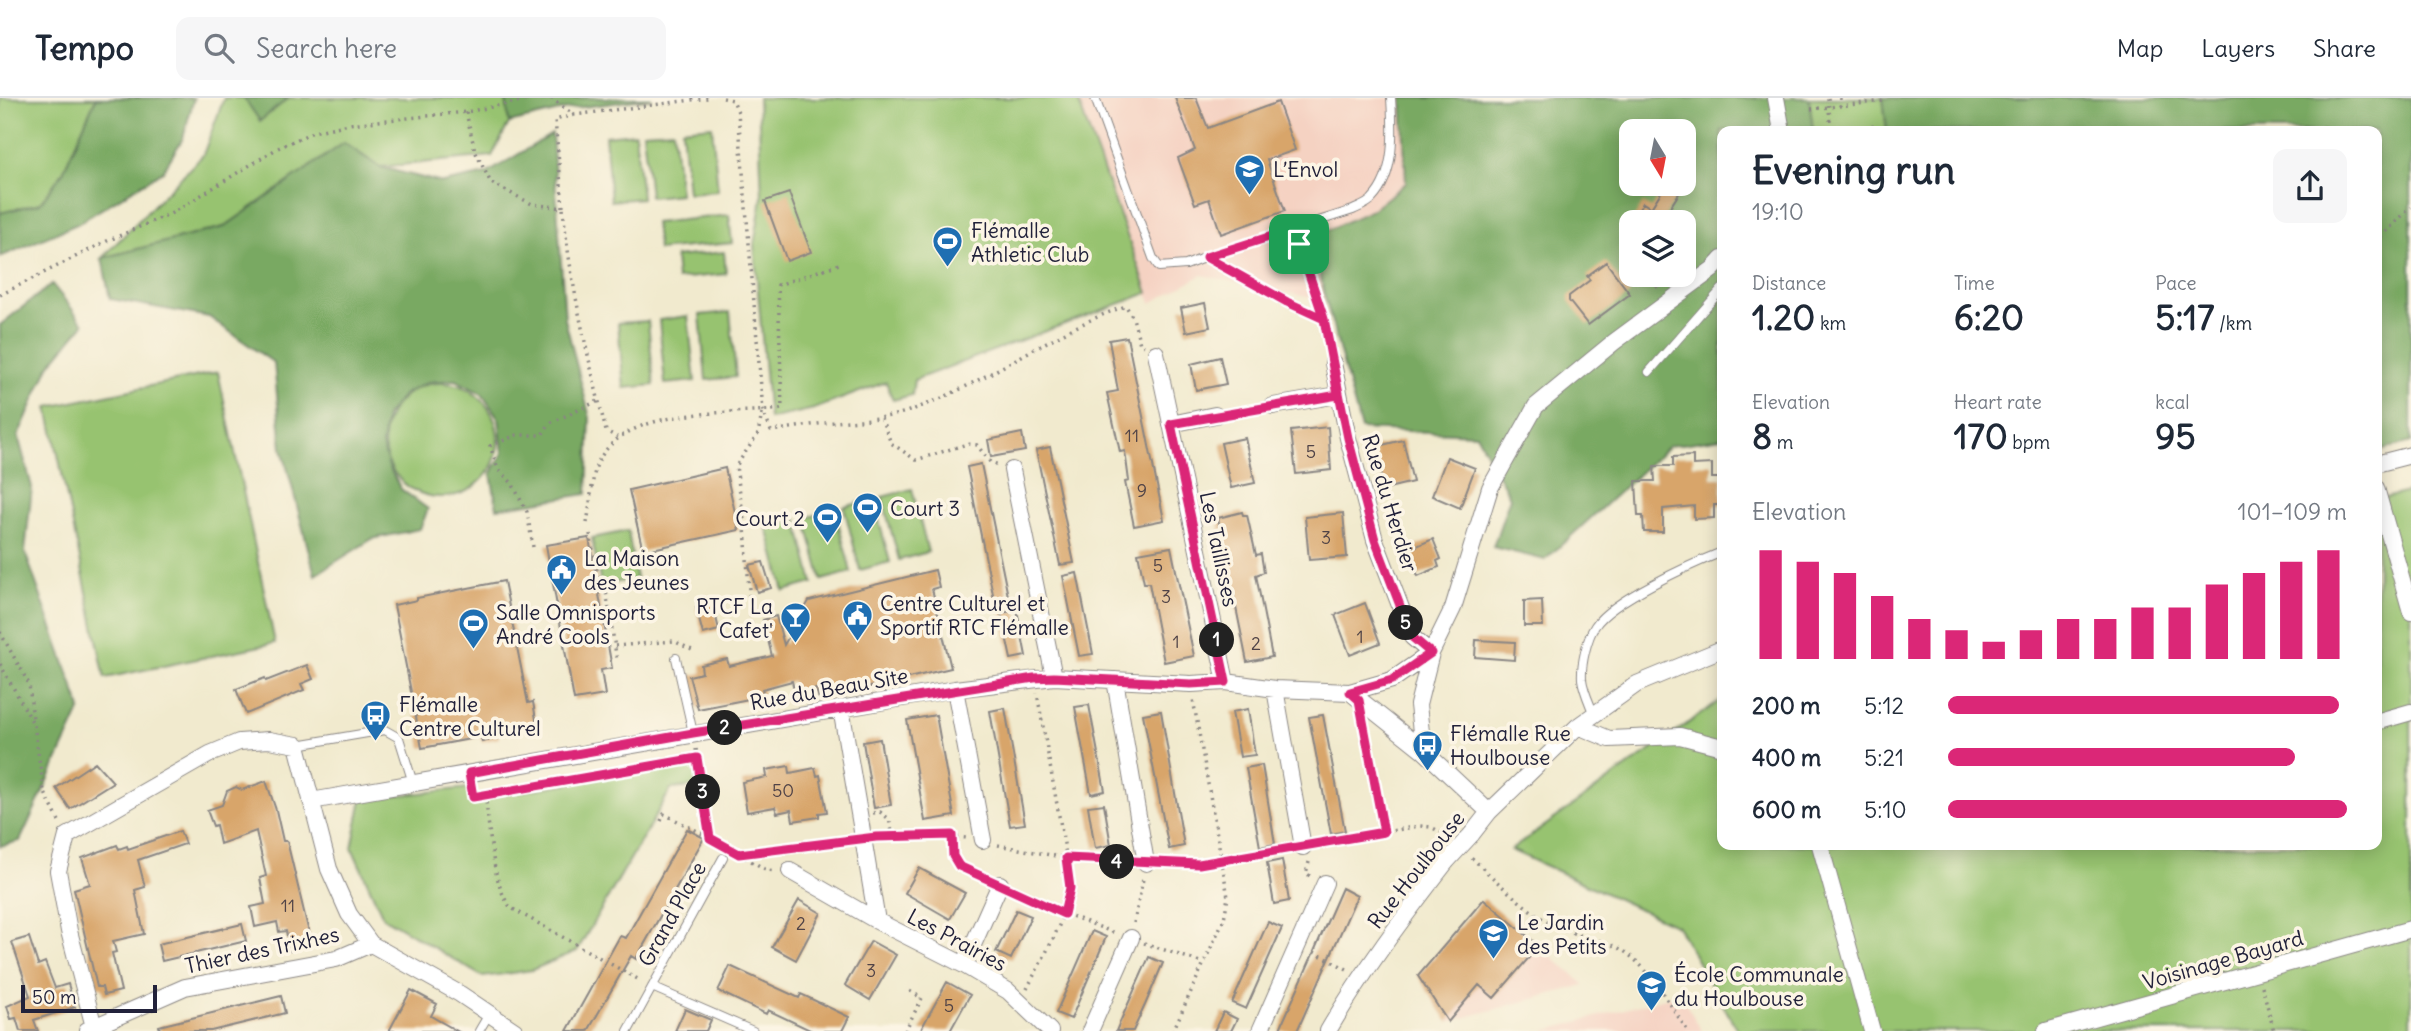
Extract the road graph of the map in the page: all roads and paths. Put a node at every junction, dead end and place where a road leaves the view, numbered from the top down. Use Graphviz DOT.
graph roads {
  1 [pos="537,98"];
  2 [pos="551,98"];
  3 [pos="708,98"];
  4 [pos="723,98"];
  5 [pos="1095,98"];
  6 [pos="1391,98"];
  7 [pos="1776,98"];
  8 [pos="1828,98"];
  9 [pos="1839,98"];
  10 [pos="1857,98"];
  11 [pos="1870,100"];
  12 [pos="1884,101"];
  13 [pos="1858,104"];
  14 [pos="1840,106"];
  15 [pos="1829,107"];
  16 [pos="1811,109"];
  17 [pos="466,112"];
  18 [pos="574,115"];
  19 [pos="1781,126"];
  20 [pos="1831,126"];
  21 [pos="2411,206"];
  22 [pos="563,208"];
  23 [pos="1297,228"];
  24 [pos="2382,237"];
  25 [pos="1206,257"];
  26 [pos="842,263"];
  27 [pos="1717,265"];
  28 [pos="0,295"];
  29 [pos="1717,295"];
  30 [pos="1324,319"];
  31 [pos="1140,344"];
  32 [pos="1156,353"];
  33 [pos="1333,363"];
  34 [pos="1649,372"];
  35 [pos="1338,395"];
  36 [pos="599,401"];
  37 [pos="1273,406"];
  38 [pos="763,411"];
  39 [pos="1215,415"];
  40 [pos="881,418"];
  41 [pos="1171,424"];
  42 [pos="617,437"];
  43 [pos="2411,455"];
  44 [pos="2382,462"];
  45 [pos="1012,470"];
  46 [pos="2382,509"];
  47 [pos="587,523"];
  48 [pos="590,534"];
  49 [pos="533,547"];
  50 [pos="1717,554"];
  51 [pos="2411,612"];
  52 [pos="0,632"];
  53 [pos="752,638"];
  54 [pos="615,646"];
  55 [pos="1717,651"];
  56 [pos="696,652"];
  57 [pos="1431,653"];
  58 [pos="676,658"];
  59 [pos="617,661"];
  60 [pos="0,664"];
  61 [pos="1054,677"];
  62 [pos="1034,678"];
  63 [pos="1115,680"];
  64 [pos="1226,682"];
  65 [pos="1191,684"];
  66 [pos="955,689"];
  67 [pos="1275,689"];
  68 [pos="1355,696"];
  69 [pos="841,708"];
  70 [pos="2411,712"];
  71 [pos="1594,715"];
  72 [pos="2382,720"];
  73 [pos="34,725"];
  74 [pos="1578,726"];
  75 [pos="693,733"];
  76 [pos="297,745"];
  77 [pos="1717,746"];
  78 [pos="1423,750"];
  79 [pos="697,758"];
  80 [pos="469,773"];
  81 [pos="413,783"];
  82 [pos="485,795"];
  83 [pos="311,801"];
  84 [pos="1489,812"];
  85 [pos="661,821"];
  86 [pos="1384,832"];
  87 [pos="860,833"];
  88 [pos="952,835"];
  89 [pos="67,836"];
  90 [pos="893,836"];
  91 [pos="876,837"];
  92 [pos="710,838"];
  93 [pos="982,840"];
  94 [pos="1455,842"];
  95 [pos="1310,845"];
  96 [pos="1821,850"];
  97 [pos="739,854"];
  98 [pos="1471,857"];
  99 [pos="723,858"];
  100 [pos="1066,858"];
  101 [pos="1223,861"];
  102 [pos="1146,863"];
  103 [pos="790,871"];
  104 [pos="1325,883"];
  105 [pos="1000,884"];
  106 [pos="1064,914"];
  107 [pos="877,921"];
  108 [pos="2411,929"];
  109 [pos="1130,939"];
  110 [pos="371,944"];
  111 [pos="1298,945"];
  112 [pos="1203,963"];
  113 [pos="964,965"];
  114 [pos="2259,971"];
  115 [pos="1362,977"];
  116 [pos="652,987"];
  117 [pos="906,989"];
  118 [pos="1020,1003"];
  119 [pos="489,1014"];
  120 [pos="91,1029"];
  121 [pos="479,1031"];
  122 [pos="515,1031"];
  123 [pos="628,1031"];
  124 [pos="753,1031"];
  125 [pos="905,1031"];
  126 [pos="1050,1031"];
  127 [pos="1090,1031"];
  128 [pos="1173,1031"];
  129 [pos="1260,1031"];
  130 [pos="1328,1031"];
  131 [pos="1688,1031"];
  132 [pos="1872,1031"];
  133 [pos="2046,1031"];
  134 [pos="2274,1031"];
  1 -- 17 [label="path"];
  2 -- 18 [label="path"];
  3 -- 18 [label="path"];
  4 -- 38 [label="path"];
  5 -- 25 [label="lane"];
  6 -- 23 [label="lane"];
  7 -- 19 [label="street"];
  8 -- 15 [label="path"];
  9 -- 14 [label="path"];
  10 -- 13 [label="path"];
  11 -- 12 [label="path"];
  11 -- 13 [label="path"];
  13 -- 14 [label="path"];
  14 -- 15 [label="path"];
  15 -- 16 [label="path"];
  15 -- 20 [label="path"];
  17 -- 22 [label="path"];
  17 -- 28 [label="path"];
  18 -- 22 [label="path"];
  21 -- 24 [label="path"];
  22 -- 36 [label="path"];
  23 -- 25 [label="lane"];
  23 -- 30 [label="lane"];
  25 -- 30 [label="lane"];
  26 -- 38 [label="path"];
  27 -- 57 [label="street"];
  29 -- 34 [label="lane"];
  30 -- 33 [label="lane"];
  31 -- 40 [label="path"];
  32 -- 41 [label="street, Les Taillisses"];
  33 -- 35 [label="street, Rue du Herdier"];
  35 -- 37 [label="street"];
  35 -- 57 [label="street, Rue du Herdier"];
  36 -- 42 [label="path"];
  36 -- 49 [label="path"];
  37 -- 39 [label="path"];
  38 -- 40 [label="path"];
  38 -- 42 [label="path"];
  38 -- 53 [label="path"];
  39 -- 41 [label="street"];
  40 -- 45 [label="path"];
  41 -- 64 [label="street, Les Taillisses"];
  42 -- 47 [label="path"];
  43 -- 44 [label="street"];
  45 -- 61 [label="street"];
  46 -- 51 [label="street"];
  48 -- 54 [label="path"];
  50 -- 71 [label="lane"];
  52 -- 73 [label="path"];
  54 -- 56 [label="path"];
  54 -- 59 [label="path"];
  55 -- 71 [label="street"];
  57 -- 68 [label="street"];
  57 -- 78 [label="street"];
  58 -- 75 [label="lane"];
  60 -- 73 [label="path"];
  61 -- 62 [label="street, Rue du Beau Site"];
  61 -- 63 [label="street, Rue du Beau Site"];
  62 -- 66 [label="street, Rue du Beau Site"];
  62 -- 100 [label="path"];
  63 -- 65 [label="street, Rue du Beau Site"];
  63 -- 102 [label="street"];
  64 -- 65 [label="street, Rue du Beau Site"];
  64 -- 67 [label="street, Rue du Beau Site"];
  65 -- 101 [label="path"];
  66 -- 69 [label="street, Rue du Beau Site"];
  66 -- 93 [label="street"];
  67 -- 68 [label="street"];
  67 -- 95 [label="street"];
  68 -- 78 [label="street, Rue Houlbouse"];
  68 -- 86 [label="path"];
  69 -- 75 [label="street, Rue du Beau Site"];
  69 -- 87 [label="street, Les Prairies"];
  70 -- 72 [label="street"];
  71 -- 74 [label="street"];
  73 -- 89 [label="path"];
  74 -- 77 [label="street"];
  74 -- 84 [label="street"];
  75 -- 79 [label="path"];
  75 -- 80 [label="street, Rue du Beau Site"];
  76 -- 81 [label="lane"];
  76 -- 83 [label="street"];
  76 -- 89 [label="street"];
  78 -- 84 [label="street, Rue Houlbouse"];
  79 -- 82 [label="path"];
  79 -- 92 [label="path"];
  80 -- 81 [label="street, Rue du Beau Site"];
  80 -- 82 [label="path"];
  81 -- 83 [label="street, Rue du Beau Site"];
  82 -- 116 [label="path"];
  83 -- 110 [label="street"];
  84 -- 115 [label="street, Rue Houlbouse, bridge"];
  85 -- 92 [label="path"];
  86 -- 94 [label="path"];
  86 -- 95 [label="path"];
  87 -- 90 [label="path"];
  87 -- 97 [label="path"];
  87 -- 107 [label="street, Les Prairies"];
  88 -- 90 [label="path"];
  88 -- 93 [label="path"];
  88 -- 105 [label="path"];
  89 -- 120 [label="street"];
  90 -- 91 [label="path"];
  92 -- 97 [label="path"];
  93 -- 100 [label="path"];
  95 -- 101 [label="path"];
  95 -- 104 [label="path"];
  96 -- 132 [label="street"];
  97 -- 103 [label="path"];
  98 -- 131 [label="path"];
  99 -- 116 [label="lane, Grand Place"];
  100 -- 102 [label="path"];
  100 -- 106 [label="path"];
  101 -- 102 [label="path"];
  101 -- 112 [label="path"];
  102 -- 109 [label="path"];
  103 -- 107 [label="street"];
  104 -- 111 [label="street"];
  105 -- 106 [label="path"];
  105 -- 113 [label="street"];
  106 -- 109 [label="path"];
  106 -- 118 [label="path"];
  107 -- 113 [label="street, Les Prairies"];
  108 -- 114 [label="street, Voisinage Bayard"];
  109 -- 112 [label="path"];
  109 -- 127 [label="street"];
  110 -- 119 [label="street"];
  110 -- 120 [label="street, Thier des Trixhes"];
  111 -- 115 [label="path"];
  111 -- 129 [label="street"];
  112 -- 128 [label="path"];
  113 -- 118 [label="street, Les Prairies"];
  114 -- 133 [label="street, Voisinage Bayard"];
  114 -- 134 [label="path"];
  115 -- 130 [label="street, Rue Houlbouse"];
  116 -- 123 [label="lane, Grand Place"];
  116 -- 124 [label="lane, Grand Place"];
  117 -- 125 [label="path"];
  118 -- 126 [label="street, Les Prairies"];
  119 -- 121 [label="lane"];
  119 -- 122 [label="street"];
}
